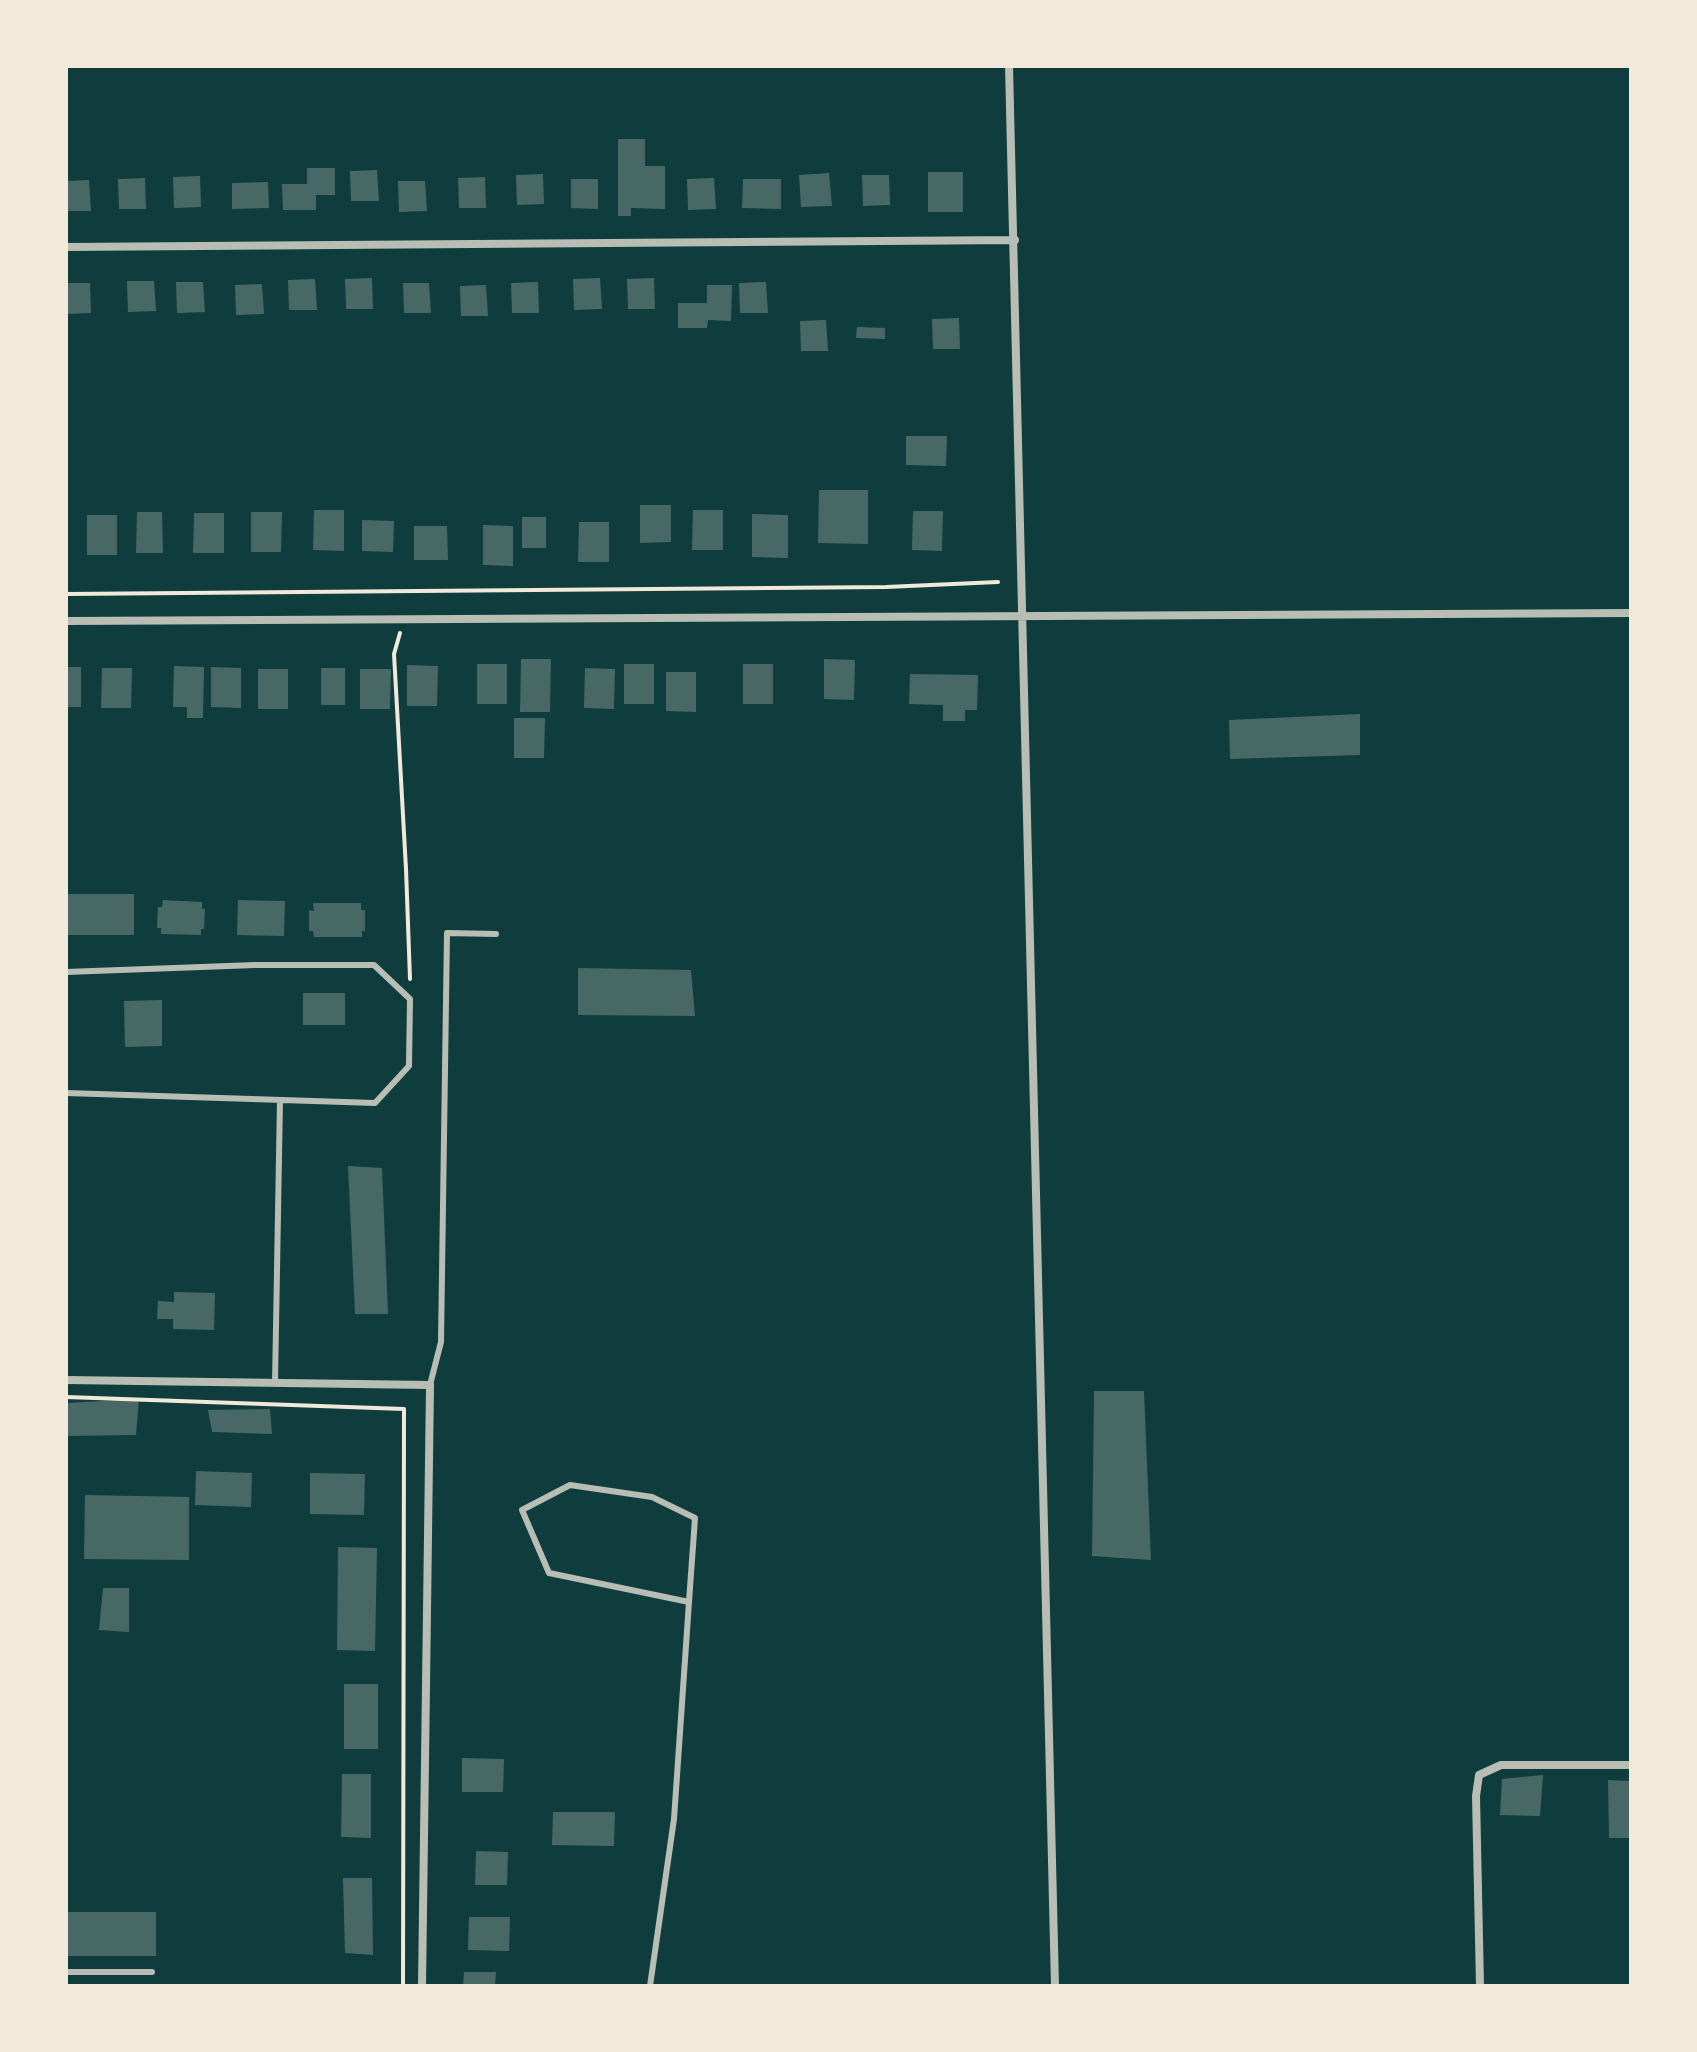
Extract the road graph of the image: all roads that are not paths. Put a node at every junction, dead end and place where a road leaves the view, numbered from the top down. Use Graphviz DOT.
graph roads {
  1 [pos="1009,66"];
  2 [pos="1015,240"];
  3 [pos="66,247"];
  4 [pos="1631,613"];
  5 [pos="1021,616"];
  6 [pos="66,621"];
  7 [pos="496,934"];
  8 [pos="66,972"];
  9 [pos="66,1093"];
  10 [pos="280,1100"];
  11 [pos="66,1380"];
  12 [pos="275,1383"];
  13 [pos="430,1385"];
  14 [pos="689,1602"];
  15 [pos="1631,1765"];
  16 [pos="66,1972"];
  17 [pos="152,1972"];
  18 [pos="422,1986"];
  19 [pos="650,1986"];
  20 [pos="1055,1986"];
  21 [pos="1480,1986"];
  1 -- 2 [label="street"];
  2 -- 3 [label="street"];
  2 -- 5 [label="street"];
  4 -- 5 [label="street"];
  5 -- 6 [label="street"];
  5 -- 20 [label="street"];
  7 -- 13 [label="lane"];
  8 -- 10 [label="lane"];
  9 -- 10 [label="lane"];
  10 -- 12 [label="lane"];
  11 -- 12 [label="street"];
  12 -- 13 [label="street"];
  13 -- 18 [label="street"];
  14 -- 14 [label="lane"];
  14 -- 19 [label="lane"];
  15 -- 21 [label="street"];
  16 -- 17 [label="lane"];
}
